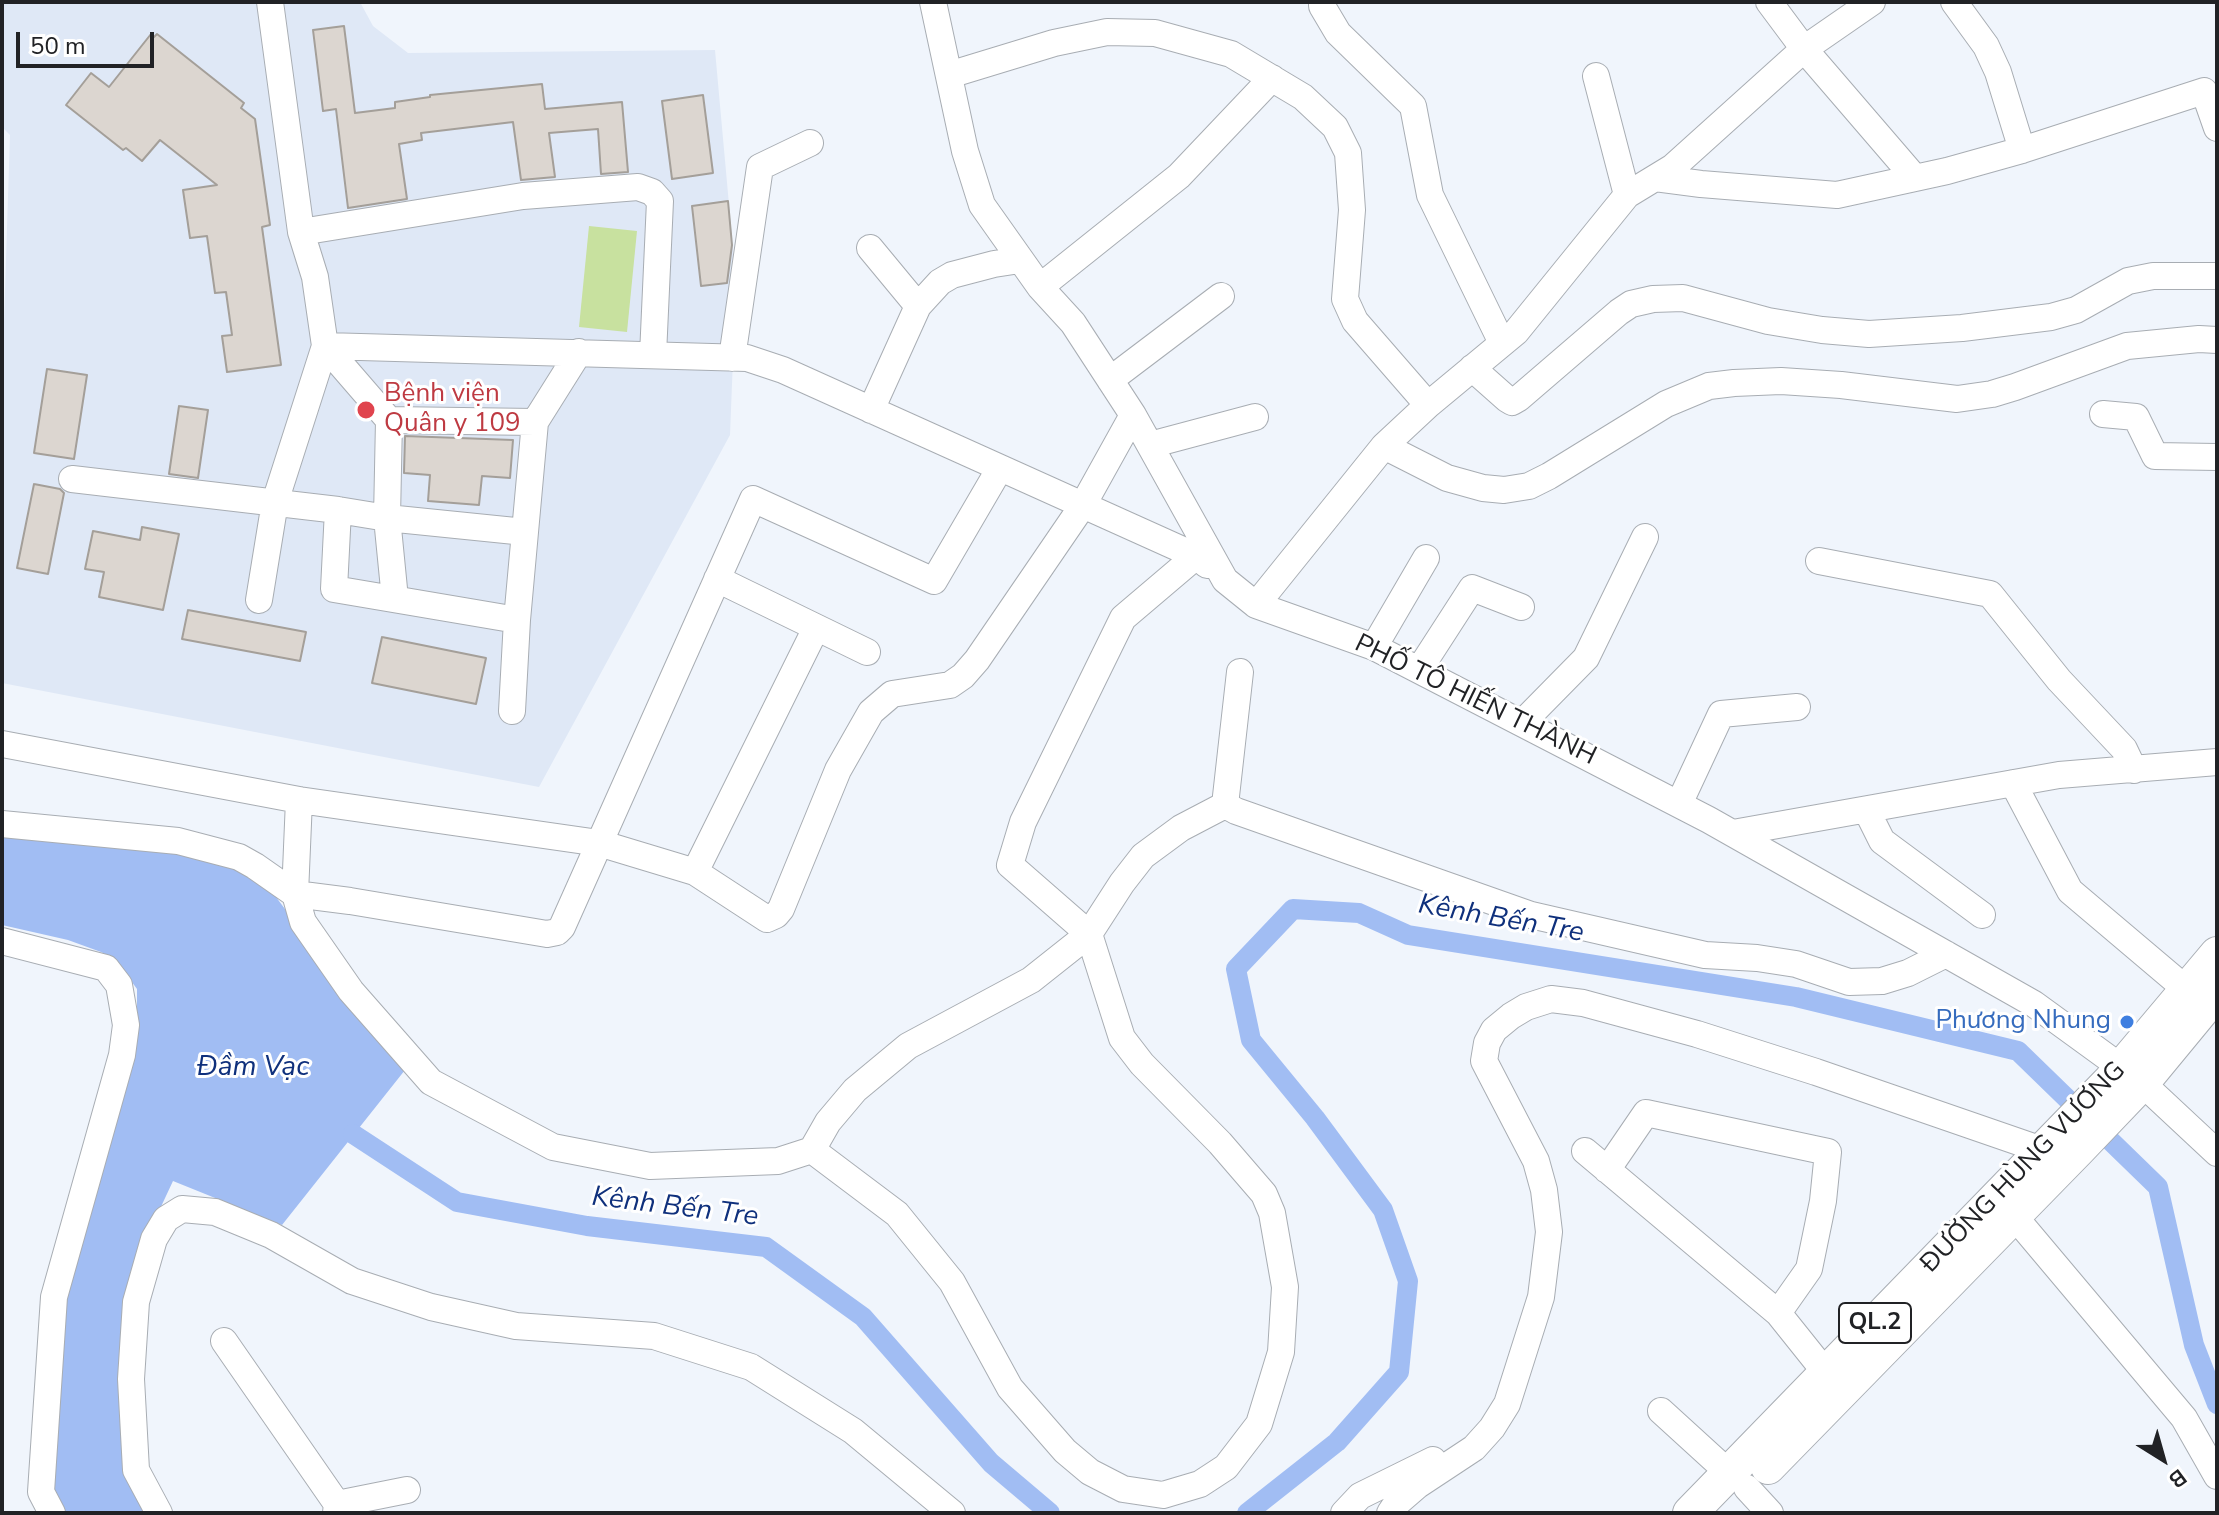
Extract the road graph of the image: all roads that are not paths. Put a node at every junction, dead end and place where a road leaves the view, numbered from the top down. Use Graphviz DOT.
graph roads {
  1 [pos="270,2"];
  2 [pos="933,2"];
  3 [pos="1322,2"];
  4 [pos="1769,2"];
  5 [pos="1872,2"];
  6 [pos="1954,2"];
  7 [pos="1804,49"];
  8 [pos="949,75"];
  9 [pos="1596,76"];
  10 [pos="1272,78"];
  11 [pos="2217,128"];
  12 [pos="810,143"];
  13 [pos="2022,150"];
  14 [pos="1655,178"];
  15 [pos="1915,178"];
  16 [pos="1627,195"];
  17 [pos="301,232"];
  18 [pos="870,248"];
  19 [pos="1020,260"];
  20 [pos="2217,276"];
  21 [pos="1040,287"];
  22 [pos="1221,296"];
  23 [pos="918,306"];
  24 [pos="2217,340"];
  25 [pos="1502,343"];
  26 [pos="325,346"];
  27 [pos="579,352"];
  28 [pos="653,355"];
  29 [pos="732,358"];
  30 [pos="1472,368"];
  31 [pos="1110,380"];
  32 [pos="1428,405"];
  33 [pos="871,410"];
  34 [pos="2103,414"];
  35 [pos="1133,415"];
  36 [pos="1255,417"];
  37 [pos="389,420"];
  38 [pos="535,422"];
  39 [pos="1150,445"];
  40 [pos="1384,446"];
  41 [pos="2217,457"];
  42 [pos="1000,468"];
  43 [pos="72,479"];
  44 [pos="275,502"];
  45 [pos="1083,505"];
  46 [pos="338,510"];
  47 [pos="387,518"];
  48 [pos="525,532"];
  49 [pos="1645,537"];
  50 [pos="1196,556"];
  51 [pos="1426,558"];
  52 [pos="1819,561"];
  53 [pos="717,579"];
  54 [pos="1225,580"];
  55 [pos="395,599"];
  56 [pos="259,600"];
  57 [pos="1256,605"];
  58 [pos="1521,607"];
  59 [pos="517,620"];
  60 [pos="816,628"];
  61 [pos="1374,647"];
  62 [pos="867,652"];
  63 [pos="1419,670"];
  64 [pos="1240,672"];
  65 [pos="1797,707"];
  66 [pos="512,711"];
  67 [pos="1522,723"];
  68 [pos="2,744"];
  69 [pos="2217,762"];
  70 [pos="2134,770"];
  71 [pos="2013,783"];
  72 [pos="299,800"];
  73 [pos="1679,804"];
  74 [pos="1225,805"];
  75 [pos="1867,811"];
  76 [pos="2,824"];
  77 [pos="1733,833"];
  78 [pos="599,843"];
  79 [pos="695,872"];
  80 [pos="295,894"];
  81 [pos="1982,915"];
  82 [pos="1089,934"];
  83 [pos="2,941"];
  84 [pos="1946,954"];
  85 [pos="2217,954"];
  86 [pos="2202,991"];
  87 [pos="2127,1081"];
  88 [pos="2060,1144"];
  89 [pos="812,1150"];
  90 [pos="1585,1151"];
  91 [pos="2217,1153"];
  92 [pos="1607,1170"];
  93 [pos="2014,1216"];
  94 [pos="1778,1313"];
  95 [pos="224,1341"];
  96 [pos="1826,1373"];
  97 [pos="1661,1411"];
  98 [pos="1474,1448"];
  99 [pos="2217,1476"];
  100 [pos="1738,1481"];
  101 [pos="407,1490"];
  102 [pos="336,1508"];
  103 [pos="52,1513"];
  104 [pos="159,1513"];
  105 [pos="952,1513"];
  106 [pos="1344,1513"];
  107 [pos="1390,1513"];
  108 [pos="1690,1513"];
  109 [pos="1723,1513"];
  110 [pos="1770,1513"];
  1 -- 17 [label="street"];
  2 -- 8 [label="street, PHỐ TÔ HIẾN THÀNH"];
  3 -- 25 [label="street"];
  4 -- 7 [label="street"];
  5 -- 7 [label="street"];
  6 -- 13 [label="street"];
  7 -- 14 [label="street"];
  7 -- 15 [label="street"];
  8 -- 10 [label="street"];
  8 -- 19 [label="street, PHỐ TÔ HIẾN THÀNH"];
  9 -- 16 [label="street"];
  10 -- 21 [label="street"];
  10 -- 32 [label="street"];
  11 -- 13 [label="street"];
  12 -- 29 [label="street"];
  13 -- 15 [label="street"];
  14 -- 15 [label="street"];
  14 -- 16 [label="street"];
  16 -- 25 [label="street"];
  17 -- 26 [label="street"];
  17 -- 28 [label="street"];
  18 -- 23 [label="street"];
  19 -- 21 [label="street, PHỐ TÔ HIẾN THÀNH"];
  19 -- 23 [label="street"];
  20 -- 30 [label="street"];
  21 -- 31 [label="street, PHỐ TÔ HIẾN THÀNH"];
  22 -- 31 [label="street"];
  23 -- 33 [label="street"];
  24 -- 40 [label="street"];
  25 -- 30 [label="street"];
  26 -- 27 [label="street"];
  26 -- 37 [label="street"];
  26 -- 44 [label="street"];
  27 -- 28 [label="street"];
  27 -- 38 [label="street"];
  28 -- 29 [label="street"];
  29 -- 33 [label="street"];
  30 -- 32 [label="street"];
  31 -- 35 [label="street, PHỐ TÔ HIẾN THÀNH"];
  32 -- 40 [label="street"];
  33 -- 42 [label="street"];
  34 -- 41 [label="street"];
  35 -- 39 [label="street, PHỐ TÔ HIẾN THÀNH"];
  35 -- 45 [label="street"];
  36 -- 39 [label="street"];
  37 -- 38 [label="street"];
  37 -- 47 [label="street"];
  38 -- 48 [label="street"];
  39 -- 54 [label="street, PHỐ TÔ HIẾN THÀNH"];
  40 -- 57 [label="street"];
  42 -- 45 [label="street"];
  42 -- 53 [label="street"];
  43 -- 44 [label="street"];
  44 -- 46 [label="street"];
  44 -- 56 [label="street"];
  45 -- 50 [label="street"];
  45 -- 79 [label="street"];
  46 -- 47 [label="street"];
  46 -- 55 [label="street"];
  47 -- 48 [label="street"];
  47 -- 55 [label="street"];
  48 -- 59 [label="street"];
  49 -- 67 [label="street"];
  50 -- 54 [label="street"];
  50 -- 82 [label="street"];
  51 -- 61 [label="street"];
  52 -- 70 [label="street"];
  53 -- 60 [label="street"];
  53 -- 78 [label="street"];
  54 -- 57 [label="street, PHỐ TÔ HIẾN THÀNH"];
  55 -- 59 [label="street"];
  57 -- 61 [label="street, PHỐ TÔ HIẾN THÀNH"];
  58 -- 63 [label="street"];
  59 -- 66 [label="street"];
  60 -- 62 [label="street"];
  60 -- 79 [label="street"];
  61 -- 63 [label="street, PHỐ TÔ HIẾN THÀNH"];
  63 -- 67 [label="street, PHỐ TÔ HIẾN THÀNH"];
  64 -- 74 [label="street"];
  65 -- 73 [label="street"];
  67 -- 73 [label="street, PHỐ TÔ HIẾN THÀNH"];
  68 -- 72 [label="street"];
  69 -- 70 [label="street"];
  70 -- 71 [label="street"];
  71 -- 75 [label="street"];
  71 -- 86 [label="street"];
  72 -- 78 [label="street"];
  72 -- 80 [label="street"];
  73 -- 77 [label="street, PHỐ TÔ HIẾN THÀNH"];
  74 -- 82 [label="street"];
  74 -- 84 [label="street"];
  75 -- 77 [label="street"];
  75 -- 81 [label="street"];
  76 -- 80 [label="street"];
  77 -- 84 [label="street, PHỐ TÔ HIẾN THÀNH"];
  78 -- 79 [label="street"];
  78 -- 80 [label="street"];
  80 -- 89 [label="street"];
  82 -- 89 [label="street"];
  82 -- 89 [label="street"];
  83 -- 103 [label="street"];
  84 -- 87 [label="street, PHỐ TÔ HIẾN THÀNH"];
  85 -- 86 [label="main road, ĐƯỜNG HÙNG VƯƠNG / QL.2"];
  86 -- 87 [label="main road, ĐƯỜNG HÙNG VƯƠNG / QL.2"];
  87 -- 88 [label="main road, ĐƯỜNG HÙNG VƯƠNG / QL.2"];
  87 -- 91 [label="street, PHỐ TÔ HIẾN THÀNH"];
  88 -- 93 [label="main road, ĐƯỜNG HÙNG VƯƠNG / QL.2"];
  88 -- 96 [label="main road, ĐƯỜNG HÙNG VƯƠNG / QL.2"];
  88 -- 98 [label="street"];
  90 -- 92 [label="street"];
  92 -- 94 [label="street"];
  92 -- 94 [label="street"];
  93 -- 99 [label="street"];
  93 -- 100 [label="main road, ĐƯỜNG HÙNG VƯƠNG / QL.2"];
  94 -- 96 [label="street"];
  95 -- 102 [label="street"];
  96 -- 100 [label="main road, ĐƯỜNG HÙNG VƯƠNG / QL.2"];
  97 -- 100 [label="street"];
  98 -- 106 [label="street"];
  98 -- 107 [label="street"];
  100 -- 108 [label="main road, ĐƯỜNG HÙNG VƯƠNG / QL.2"];
  100 -- 109 [label="main road, ĐƯỜNG HÙNG VƯƠNG / QL.2"];
  100 -- 110 [label="street"];
  101 -- 102 [label="street"];
  104 -- 105 [label="street"];
}
